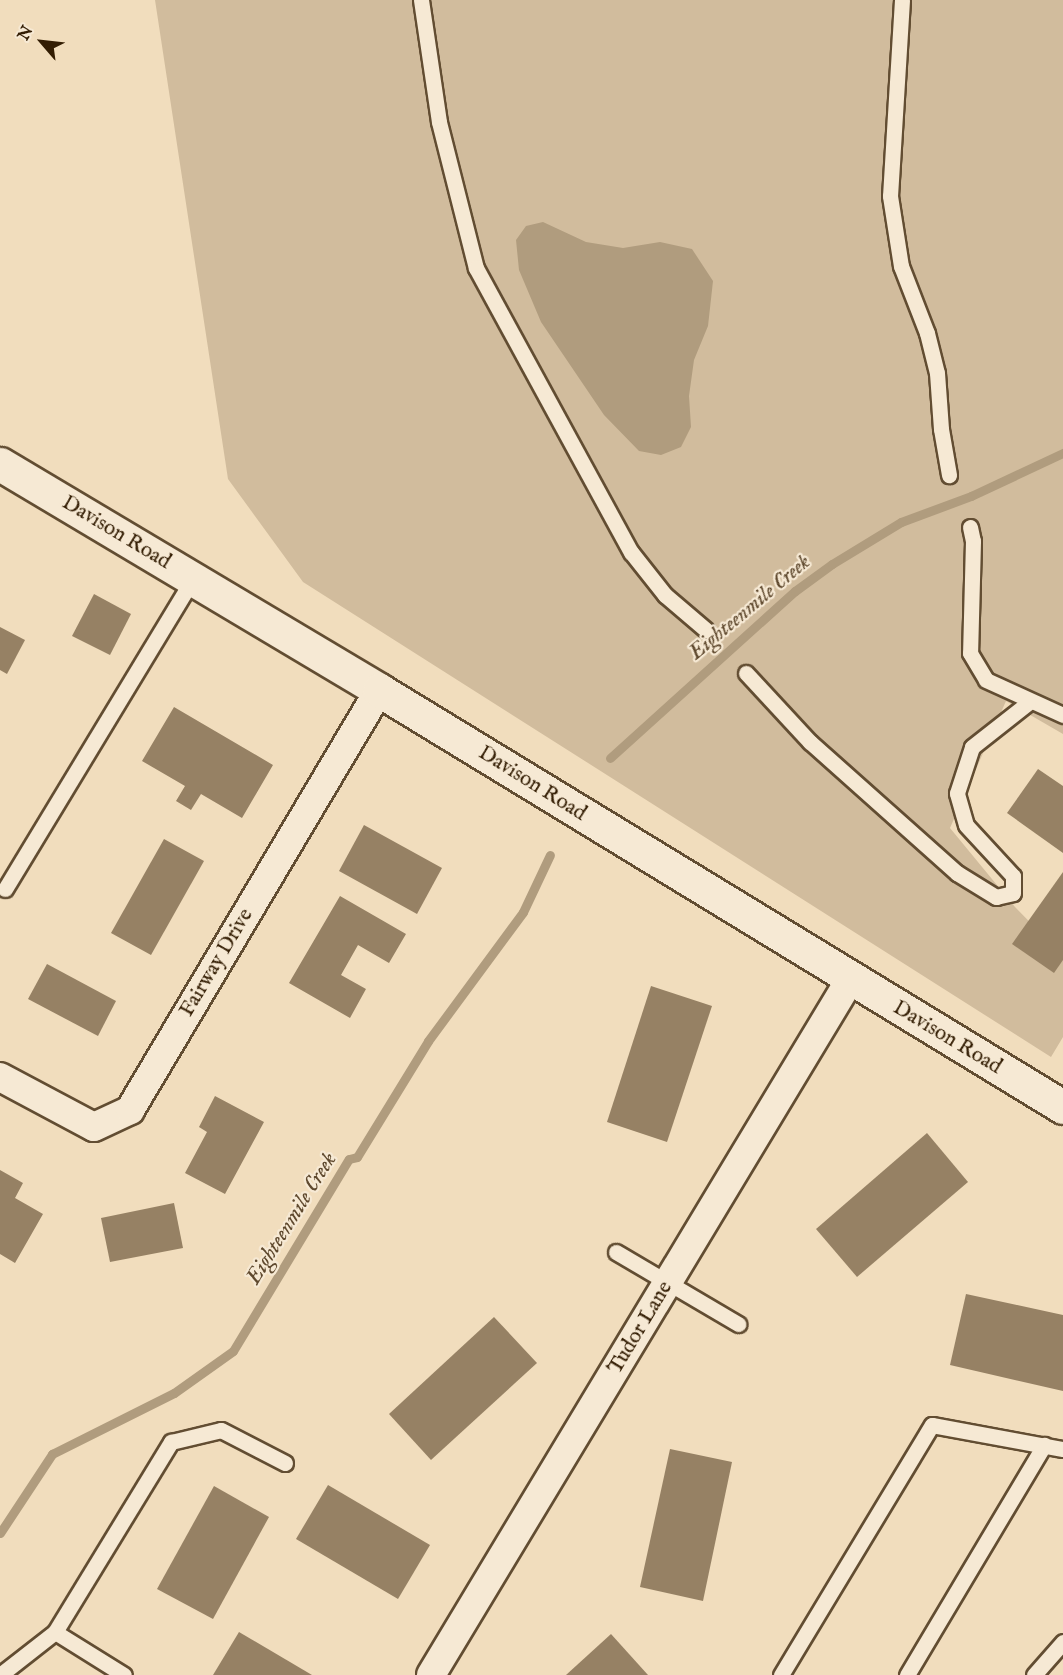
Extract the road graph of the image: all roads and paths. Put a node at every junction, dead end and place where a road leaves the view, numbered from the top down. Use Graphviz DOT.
graph roads {
  1 [pos="421,0"];
  2 [pos="902,0"];
  3 [pos="0,464"];
  4 [pos="949,475"];
  5 [pos="970,527"];
  6 [pos="193,579"];
  7 [pos="706,630"];
  8 [pos="746,673"];
  9 [pos="379,690"];
  10 [pos="1028,703"];
  11 [pos="1063,716"];
  12 [pos="5,889"];
  13 [pos="850,980"];
  14 [pos="0,1077"];
  15 [pos="1063,1107"];
  16 [pos="616,1252"];
  17 [pos="668,1282"];
  18 [pos="738,1324"];
  19 [pos="1044,1445"];
  20 [pos="1063,1449"];
  21 [pos="285,1463"];
  22 [pos="55,1632"];
  23 [pos="1063,1642"];
  24 [pos="0,1675"];
  25 [pos="124,1675"];
  26 [pos="431,1675"];
  27 [pos="781,1675"];
  28 [pos="907,1675"];
  29 [pos="1034,1675"];
  1 -- 7 [label="lane"];
  2 -- 4 [label="lane"];
  3 -- 6 [label="street, Davison Road"];
  5 -- 10 [label="lane"];
  6 -- 9 [label="street, Davison Road"];
  6 -- 12 [label="lane"];
  8 -- 10 [label="lane"];
  9 -- 13 [label="street, Davison Road"];
  9 -- 14 [label="street, Fairway Drive"];
  10 -- 11 [label="lane"];
  13 -- 15 [label="street, Davison Road"];
  13 -- 17 [label="street, Tudor Lane"];
  16 -- 17 [label="lane"];
  17 -- 18 [label="lane"];
  17 -- 26 [label="street, Tudor Lane"];
  19 -- 20 [label="lane"];
  19 -- 27 [label="lane"];
  19 -- 28 [label="lane"];
  21 -- 22 [label="lane"];
  22 -- 24 [label="lane"];
  22 -- 25 [label="lane"];
  23 -- 29 [label="lane"];
}
